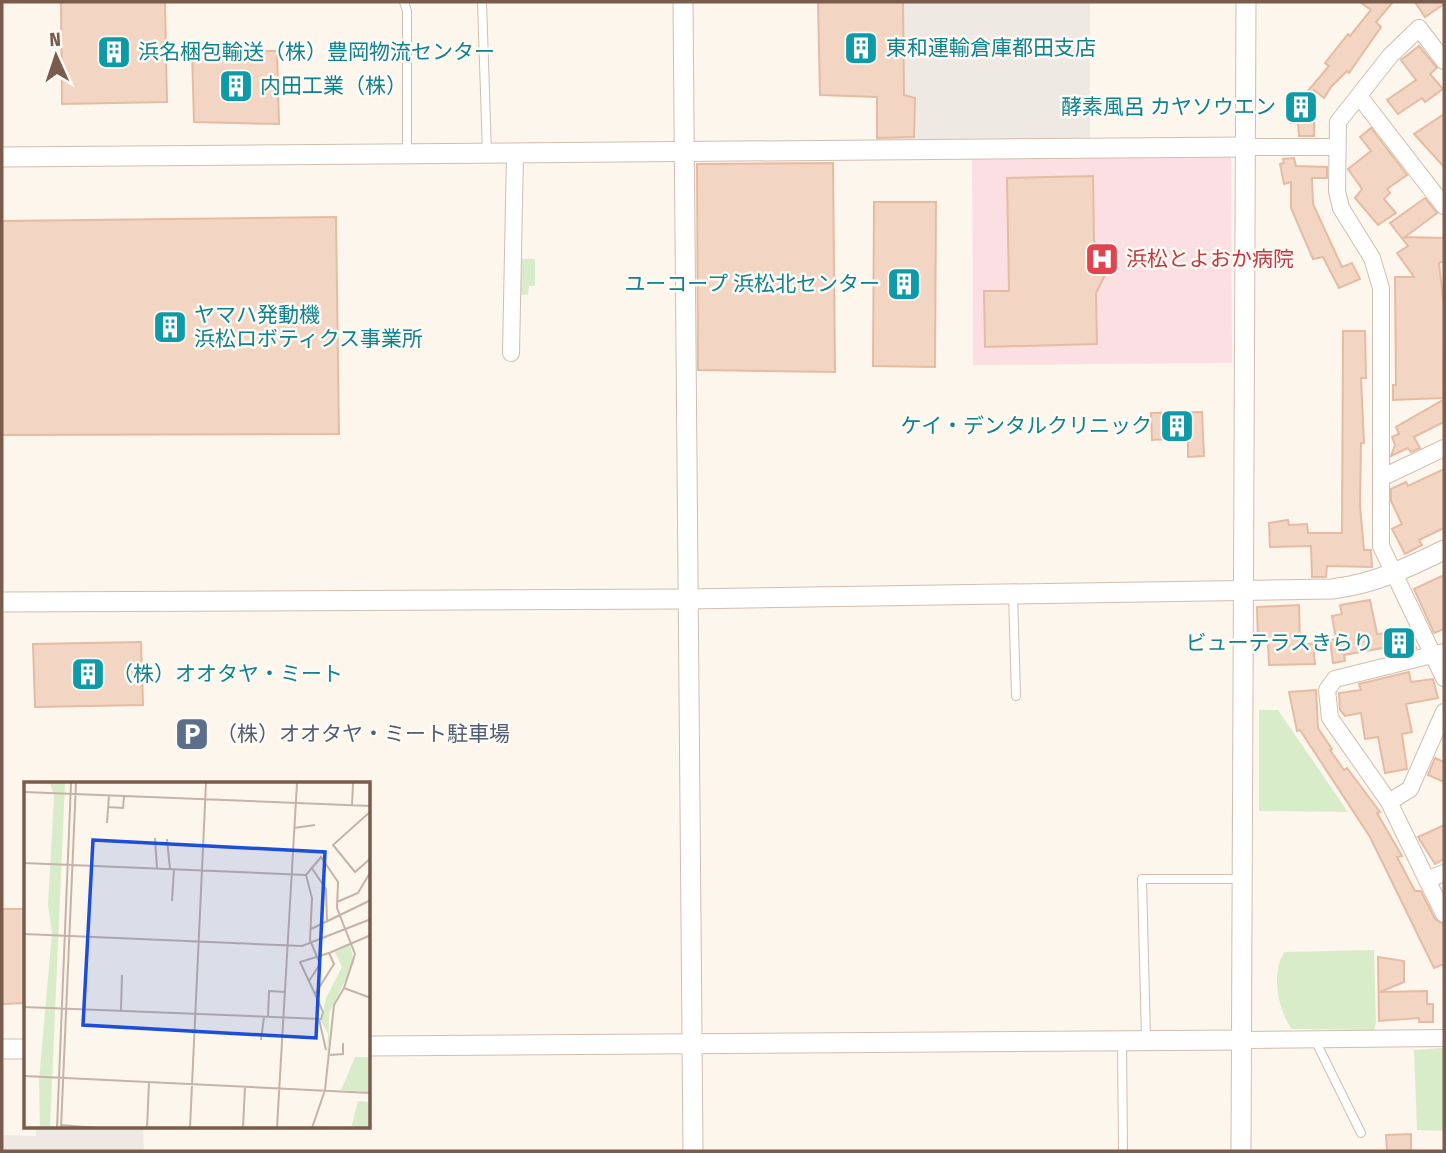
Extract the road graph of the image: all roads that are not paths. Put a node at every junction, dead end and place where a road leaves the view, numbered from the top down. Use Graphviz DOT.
graph roads {
  1 [pos="404,2"];
  2 [pos="482,2"];
  3 [pos="683,2"];
  4 [pos="1246,2"];
  5 [pos="1444,61"];
  6 [pos="1359,96"];
  7 [pos="1246,147"];
  8 [pos="1335,147"];
  9 [pos="682,152"];
  10 [pos="487,153"];
  11 [pos="515,153"];
  12 [pos="407,154"];
  13 [pos="2,157"];
  14 [pos="1444,206"];
  15 [pos="511,353"];
  16 [pos="1444,448"];
  17 [pos="1381,478"];
  18 [pos="1444,550"];
  19 [pos="1394,574"];
  20 [pos="1243,590"];
  21 [pos="1013,594"];
  22 [pos="687,599"];
  23 [pos="2,602"];
  24 [pos="1439,655"];
  25 [pos="1444,678"];
  26 [pos="1016,696"];
  27 [pos="1444,712"];
  28 [pos="1388,802"];
  29 [pos="1444,873"];
  30 [pos="1242,879"];
  31 [pos="1427,880"];
  32 [pos="1444,915"];
  33 [pos="1444,1038"];
  34 [pos="1242,1040"];
  35 [pos="1315,1040"];
  36 [pos="1122,1041"];
  37 [pos="1146,1041"];
  38 [pos="692,1043"];
  39 [pos="371,1046"];
  40 [pos="2,1049"];
  41 [pos="24,1049"];
  42 [pos="1362,1133"];
  43 [pos="693,1151"];
  44 [pos="1123,1151"];
  45 [pos="1241,1151"];
  1 -- 12 [label="lane"];
  2 -- 10 [label="lane"];
  3 -- 9 [label="street"];
  4 -- 7 [label="street"];
  5 -- 6 [label="street"];
  6 -- 8 [label="street"];
  6 -- 14 [label="street"];
  7 -- 8 [label="street"];
  7 -- 9 [label="street"];
  7 -- 20 [label="street"];
  8 -- 17 [label="street"];
  9 -- 11 [label="street"];
  9 -- 22 [label="street"];
  10 -- 11 [label="street"];
  10 -- 12 [label="street"];
  11 -- 15 [label="street"];
  12 -- 13 [label="street"];
  16 -- 17 [label="street"];
  17 -- 19 [label="street"];
  18 -- 19 [label="street"];
  19 -- 20 [label="street"];
  19 -- 24 [label="street"];
  20 -- 21 [label="street"];
  20 -- 30 [label="street"];
  21 -- 22 [label="street"];
  21 -- 26 [label="lane"];
  22 -- 23 [label="street"];
  22 -- 38 [label="street"];
  24 -- 25 [label="street"];
  24 -- 28 [label="street"];
  27 -- 28 [label="street"];
  28 -- 31 [label="street"];
  29 -- 31 [label="street"];
  30 -- 34 [label="street"];
  30 -- 37 [label="lane"];
  31 -- 32 [label="street"];
  33 -- 35 [label="street"];
  34 -- 35 [label="street"];
  34 -- 37 [label="street"];
  34 -- 45 [label="street"];
  35 -- 42 [label="lane"];
  36 -- 37 [label="street"];
  36 -- 38 [label="street"];
  36 -- 44 [label="lane"];
  38 -- 39 [label="street"];
  38 -- 43 [label="street"];
  40 -- 41 [label="street"];
}
